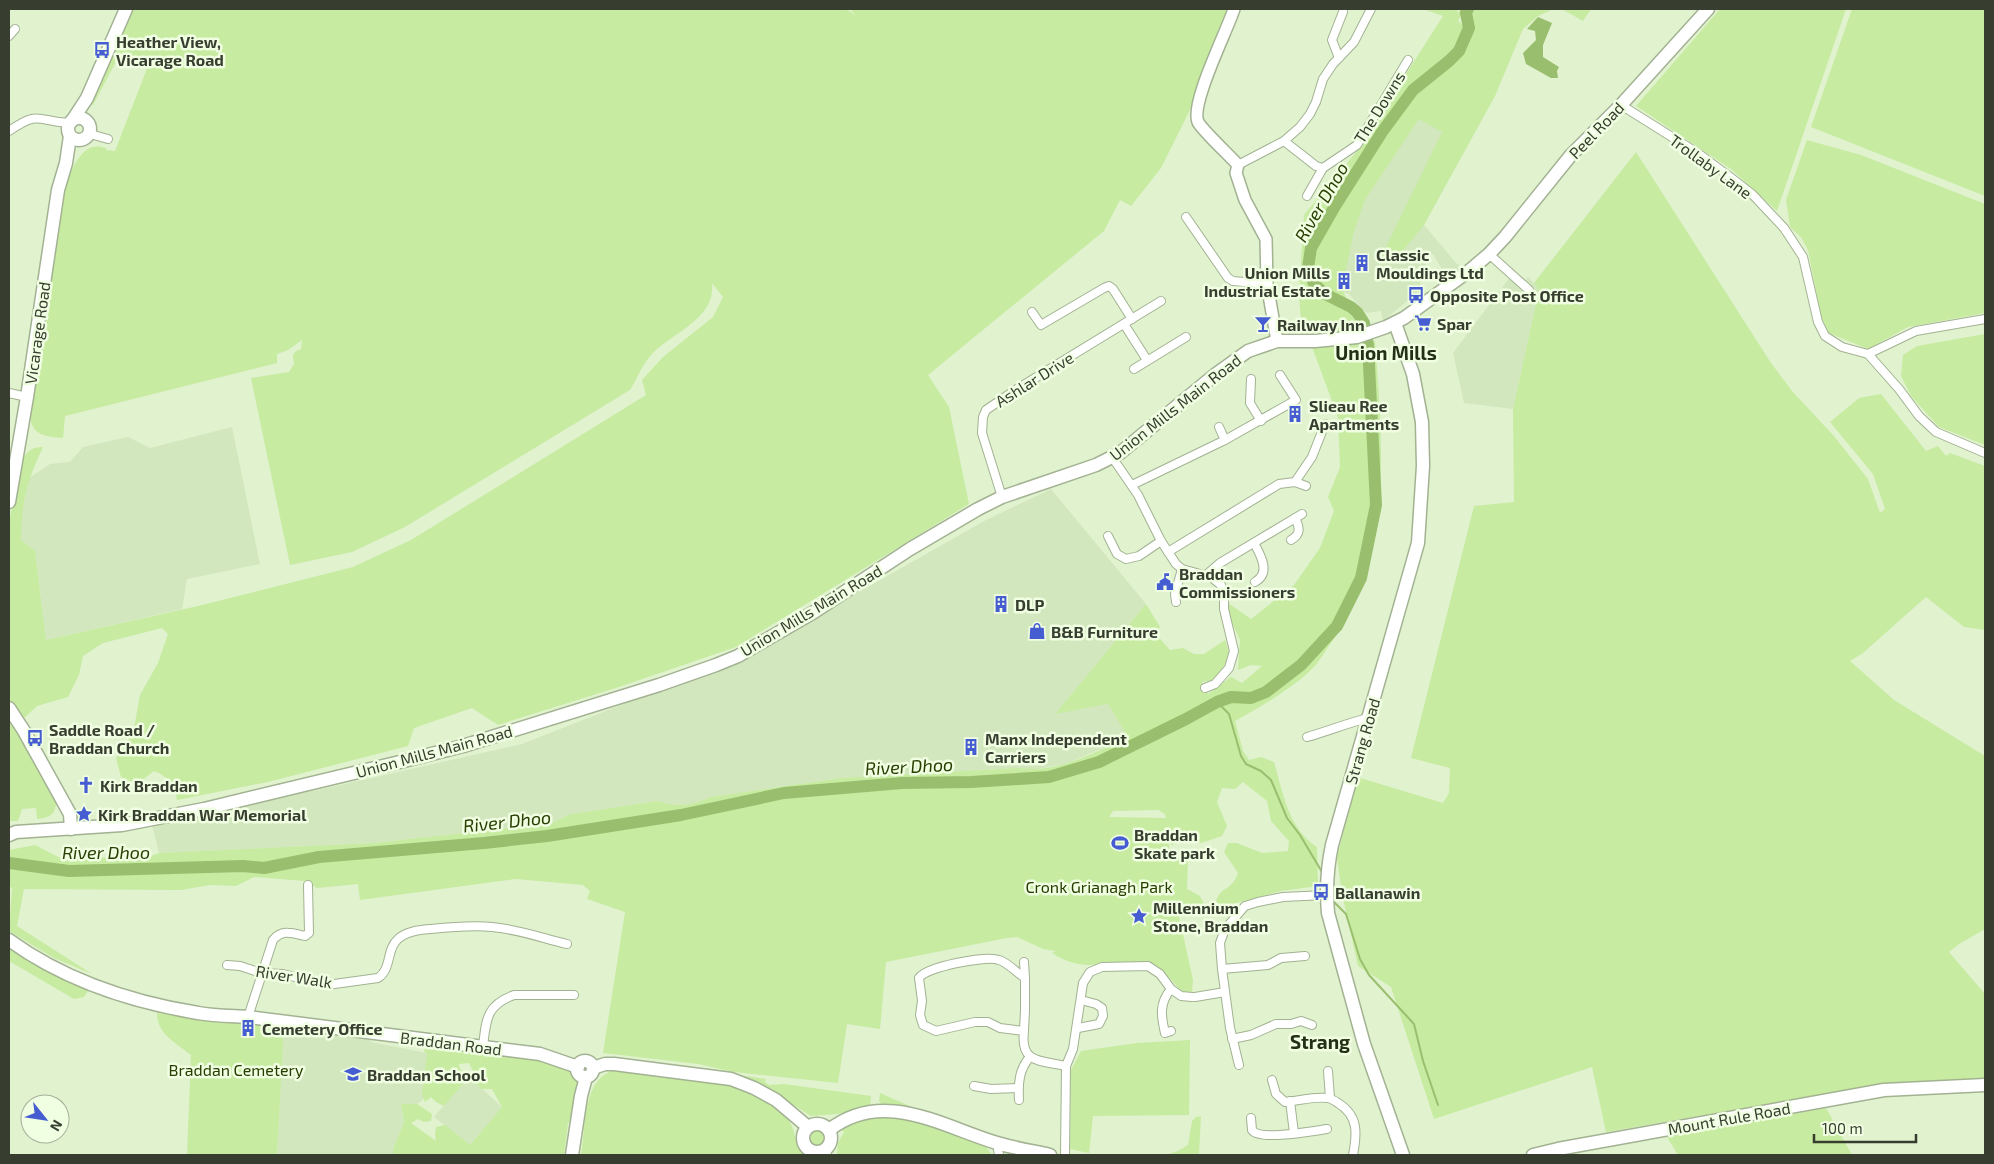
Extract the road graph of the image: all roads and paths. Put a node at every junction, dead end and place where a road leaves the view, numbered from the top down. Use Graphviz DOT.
graph roads {
  1 [pos="126,9"];
  2 [pos="1234,9"];
  3 [pos="1371,9"];
  4 [pos="1708,9"];
  5 [pos="1343,12"];
  6 [pos="16,29"];
  7 [pos="9,36"];
  8 [pos="1339,58"];
  9 [pos="1408,60"];
  10 [pos="87,98"];
  11 [pos="1621,105"];
  12 [pos="68,127"];
  13 [pos="9,131"];
  14 [pos="88,132"];
  15 [pos="108,139"];
  16 [pos="1284,141"];
  17 [pos="66,163"];
  18 [pos="1238,164"];
  19 [pos="1323,168"];
  20 [pos="1307,196"];
  21 [pos="1186,217"];
  22 [pos="1489,254"];
  23 [pos="1266,284"];
  24 [pos="1529,290"];
  25 [pos="1161,301"];
  26 [pos="1032,312"];
  27 [pos="1132,318"];
  28 [pos="1985,319"];
  29 [pos="1124,324"];
  30 [pos="1391,325"];
  31 [pos="1186,337"];
  32 [pos="1277,341"];
  33 [pos="1868,354"];
  34 [pos="1147,360"];
  35 [pos="1134,369"];
  36 [pos="1280,375"];
  37 [pos="1251,379"];
  38 [pos="9,393"];
  39 [pos="27,397"];
  40 [pos="1261,421"];
  41 [pos="1326,424"];
  42 [pos="1219,427"];
  43 [pos="1225,440"];
  44 [pos="1985,453"];
  45 [pos="1112,458"];
  46 [pos="1295,482"];
  47 [pos="1132,485"];
  48 [pos="1306,486"];
  49 [pos="1002,497"];
  50 [pos="9,502"];
  51 [pos="1108,536"];
  52 [pos="1162,540"];
  53 [pos="1290,540"];
  54 [pos="1254,543"];
  55 [pos="1168,552"];
  56 [pos="1179,566"];
  57 [pos="1206,575"];
  58 [pos="1255,582"];
  59 [pos="1176,602"];
  60 [pos="1205,688"];
  61 [pos="9,708"];
  62 [pos="1368,718"];
  63 [pos="1307,737"];
  64 [pos="71,829"];
  65 [pos="9,835"];
  66 [pos="308,885"];
  67 [pos="1326,895"];
  68 [pos="9,940"];
  69 [pos="567,944"];
  70 [pos="1305,956"];
  71 [pos="1024,962"];
  72 [pos="227,966"];
  73 [pos="1222,969"];
  74 [pos="261,973"];
  75 [pos="1025,978"];
  76 [pos="1170,989"];
  77 [pos="1225,992"];
  78 [pos="574,996"];
  79 [pos="1082,1000"];
  80 [pos="248,1017"];
  81 [pos="1312,1025"];
  82 [pos="1078,1028"];
  83 [pos="1024,1031"];
  84 [pos="1171,1031"];
  85 [pos="1232,1039"];
  86 [pos="483,1046"];
  87 [pos="1030,1057"];
  88 [pos="1239,1065"];
  89 [pos="1066,1066"];
  90 [pos="586,1071"];
  91 [pos="1328,1071"];
  92 [pos="1272,1080"];
  93 [pos="1985,1085"];
  94 [pos="974,1086"];
  95 [pos="1018,1088"];
  96 [pos="1330,1098"];
  97 [pos="1019,1100"];
  98 [pos="1290,1101"];
  99 [pos="1251,1118"];
  100 [pos="808,1127"];
  101 [pos="1327,1129"];
  102 [pos="829,1130"];
  103 [pos="1294,1133"];
  104 [pos="998,1149"];
  105 [pos="826,1152"];
  106 [pos="572,1155"];
  107 [pos="1050,1155"];
  108 [pos="1065,1155"];
  109 [pos="1353,1155"];
  110 [pos="1403,1155"];
  111 [pos="1533,1155"];
  1 -- 10 [label="main road, Vicarage Road"];
  2 -- 18 [label="main road"];
  3 -- 8 [label="street"];
  4 -- 11 [label="main road, Peel Road"];
  5 -- 8 [label="street"];
  6 -- 7 [label="street"];
  8 -- 16 [label="street"];
  9 -- 19 [label="street, The Downs"];
  10 -- 12 [label="main road, Vicarage Road"];
  10 -- 14 [label="main road, Vicarage Road"];
  11 -- 22 [label="main road, Peel Road"];
  11 -- 33 [label="street, Trollaby Lane"];
  12 -- 13 [label="street"];
  12 -- 14 [label="main road"];
  12 -- 14 [label="main road"];
  12 -- 17 [label="main road, Vicarage Road"];
  14 -- 15 [label="street"];
  14 -- 17 [label="main road, Vicarage Road"];
  16 -- 18 [label="street"];
  16 -- 19 [label="street"];
  17 -- 39 [label="main road, Vicarage Road"];
  18 -- 23 [label="main road"];
  19 -- 20 [label="street, The Downs"];
  21 -- 23 [label="street"];
  22 -- 24 [label="street"];
  22 -- 30 [label="main road, Union Mills Main Road"];
  23 -- 32 [label="main road"];
  25 -- 27 [label="street, Ashlar Drive"];
  26 -- 27 [label="street"];
  27 -- 29 [label="street, Ashlar Drive"];
  28 -- 33 [label="street"];
  29 -- 34 [label="street"];
  29 -- 49 [label="street, Ashlar Drive"];
  30 -- 32 [label="main road, Union Mills Main Road"];
  30 -- 62 [label="main road, Strang Road"];
  31 -- 34 [label="street"];
  32 -- 45 [label="main road, Union Mills Main Road"];
  33 -- 44 [label="street"];
  34 -- 35 [label="street"];
  36 -- 40 [label="street"];
  37 -- 40 [label="street"];
  38 -- 39 [label="street"];
  39 -- 50 [label="main road, Vicarage Road"];
  40 -- 43 [label="street"];
  41 -- 46 [label="street"];
  42 -- 43 [label="street"];
  43 -- 47 [label="street"];
  45 -- 47 [label="street"];
  45 -- 49 [label="main road, Union Mills Main Road"];
  46 -- 48 [label="street"];
  46 -- 55 [label="street"];
  47 -- 52 [label="street"];
  49 -- 64 [label="main road, Union Mills Main Road"];
  51 -- 52 [label="street"];
  52 -- 55 [label="street"];
  53 -- 54 [label="street"];
  54 -- 57 [label="street"];
  54 -- 58 [label="street"];
  55 -- 56 [label="street"];
  56 -- 57 [label="street"];
  56 -- 59 [label="street"];
  57 -- 60 [label="street"];
  61 -- 64 [label="main road"];
  62 -- 63 [label="street"];
  62 -- 67 [label="main road, Strang Road"];
  64 -- 65 [label="main road, Union Mills Main Road"];
  66 -- 74 [label="street"];
  67 -- 73 [label="street"];
  67 -- 110 [label="main road, Strang Road"];
  68 -- 80 [label="main road, Braddan Road"];
  69 -- 74 [label="street, River Walk"];
  70 -- 73 [label="street"];
  71 -- 75 [label="street"];
  72 -- 74 [label="street, River Walk"];
  73 -- 77 [label="street"];
  74 -- 80 [label="street"];
  75 -- 83 [label="street"];
  75 -- 83 [label="street"];
  76 -- 77 [label="street"];
  76 -- 79 [label="street"];
  76 -- 84 [label="street"];
  77 -- 85 [label="street"];
  78 -- 86 [label="street"];
  79 -- 82 [label="street"];
  79 -- 82 [label="street"];
  80 -- 86 [label="main road, Braddan Road"];
  81 -- 85 [label="street"];
  82 -- 89 [label="street"];
  83 -- 87 [label="street"];
  85 -- 88 [label="street"];
  86 -- 90 [label="main road, Braddan Road"];
  87 -- 89 [label="street"];
  87 -- 95 [label="street"];
  89 -- 108 [label="street"];
  90 -- 100 [label="main road, Braddan Road"];
  90 -- 106 [label="main road"];
  91 -- 96 [label="street"];
  92 -- 98 [label="street"];
  93 -- 111 [label="main road, Mount Rule Road"];
  94 -- 95 [label="street"];
  95 -- 97 [label="street"];
  96 -- 98 [label="street"];
  96 -- 109 [label="street"];
  98 -- 103 [label="street"];
  99 -- 103 [label="street"];
  100 -- 102 [label="main road"];
  100 -- 105 [label="main road"];
  101 -- 103 [label="street"];
  102 -- 104 [label="main road"];
  102 -- 105 [label="main road"];
  104 -- 107 [label="main road"];
}
